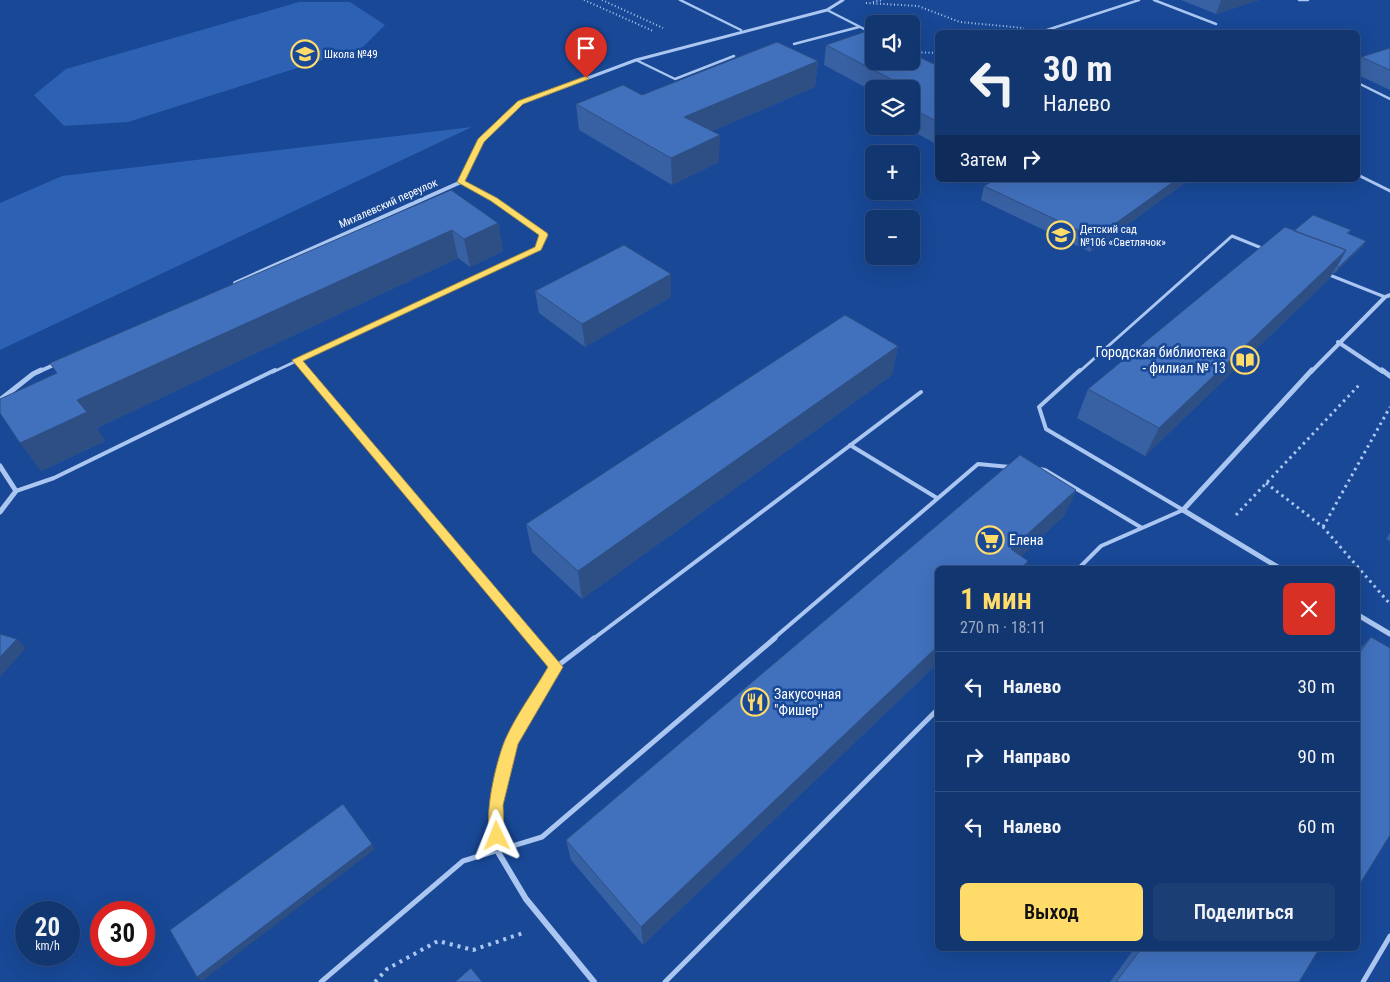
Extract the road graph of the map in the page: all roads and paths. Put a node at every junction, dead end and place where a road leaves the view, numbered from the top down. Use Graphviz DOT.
graph roads {
  1 [pos="584,0"];
  2 [pos="602,0"];
  3 [pos="680,0"];
  4 [pos="843,0"];
  5 [pos="882,0"];
  6 [pos="1139,0"];
  7 [pos="1154,0"];
  8 [pos="1299,0"];
  9 [pos="1308,0"];
  10 [pos="868,3"];
  11 [pos="826,10"];
  12 [pos="1216,24"];
  13 [pos="859,27"];
  14 [pos="741,30"];
  15 [pos="865,30"];
  16 [pos="1047,30"];
  17 [pos="654,32"];
  18 [pos="710,39"];
  19 [pos="794,44"];
  20 [pos="920,52"];
  21 [pos="935,53"];
  22 [pos="734,56"];
  23 [pos="636,60"];
  24 [pos="1360,84"];
  25 [pos="1390,99"];
  26 [pos="1360,176"];
  27 [pos="461,182"];
  28 [pos="1390,191"];
  29 [pos="1268,250"];
  30 [pos="1322,272"];
  31 [pos="233,284"];
  32 [pos="1387,296"];
  33 [pos="1338,342"];
  34 [pos="297,360"];
  35 [pos="60,362"];
  36 [pos="1376,367"];
  37 [pos="1390,376"];
  38 [pos="921,392"];
  39 [pos="0,400"];
  40 [pos="1390,407"];
  41 [pos="850,445"];
  42 [pos="0,466"];
  43 [pos="1016,467"];
  44 [pos="1036,469"];
  45 [pos="1266,483"];
  46 [pos="16,491"];
  47 [pos="937,498"];
  48 [pos="1183,510"];
  49 [pos="0,512"];
  50 [pos="1323,527"];
  51 [pos="1142,528"];
  52 [pos="1220,532"];
  53 [pos="1081,566"];
  54 [pos="1276,566"];
  55 [pos="1357,566"];
  56 [pos="1360,570"];
  57 [pos="1390,604"];
  58 [pos="1360,616"];
  59 [pos="1390,634"];
  60 [pos="556,667"];
  61 [pos="935,712"];
  62 [pos="498,852"];
  63 [pos="547,925"];
  64 [pos="1390,936"];
  65 [pos="321,982"];
  66 [pos="375,982"];
  67 [pos="594,982"];
  68 [pos="664,982"];
  69 [pos="1363,982"];
  1 -- 17 [label="path"];
  2 -- 18 [label="path"];
  3 -- 14 [label="lane"];
  4 -- 11 [label="street"];
  5 -- 10 [label="path"];
  6 -- 16 [label="lane"];
  7 -- 12 [label="lane"];
  8 -- 9 [label="lane"];
  10 -- 11 [label="path"];
  10 -- 16 [label="path"];
  11 -- 13 [label="lane"];
  11 -- 14 [label="street"];
  13 -- 15 [label="lane"];
  13 -- 19 [label="lane"];
  14 -- 18 [label="street"];
  18 -- 23 [label="street"];
  20 -- 21 [label="path"];
  22 -- 23 [label="lane"];
  23 -- 27 [label="street"];
  24 -- 25 [label="lane"];
  26 -- 28 [label="lane"];
  27 -- 31 [label="street, Михалевский переулок"];
  27 -- 34 [label="lane"];
  29 -- 48 [label="lane"];
  30 -- 32 [label="lane"];
  32 -- 33 [label="street"];
  33 -- 36 [label="street"];
  33 -- 48 [label="street"];
  34 -- 46 [label="lane"];
  34 -- 60 [label="lane"];
  35 -- 39 [label="street"];
  36 -- 37 [label="street"];
  36 -- 45 [label="path"];
  38 -- 41 [label="lane"];
  40 -- 50 [label="path"];
  41 -- 47 [label="lane"];
  41 -- 60 [label="lane"];
  42 -- 46 [label="street"];
  43 -- 47 [label="lane"];
  44 -- 51 [label="lane"];
  45 -- 50 [label="path"];
  45 -- 52 [label="path"];
  46 -- 49 [label="street"];
  47 -- 62 [label="lane"];
  48 -- 51 [label="lane"];
  48 -- 52 [label="street"];
  50 -- 55 [label="path"];
  51 -- 53 [label="lane"];
  52 -- 54 [label="street"];
  56 -- 57 [label="path"];
  58 -- 59 [label="street"];
  60 -- 62 [label="street"];
  61 -- 68 [label="lane"];
  62 -- 63 [label="street"];
  62 -- 65 [label="lane"];
  63 -- 66 [label="path"];
  63 -- 67 [label="street"];
  64 -- 69 [label="lane"];
}
